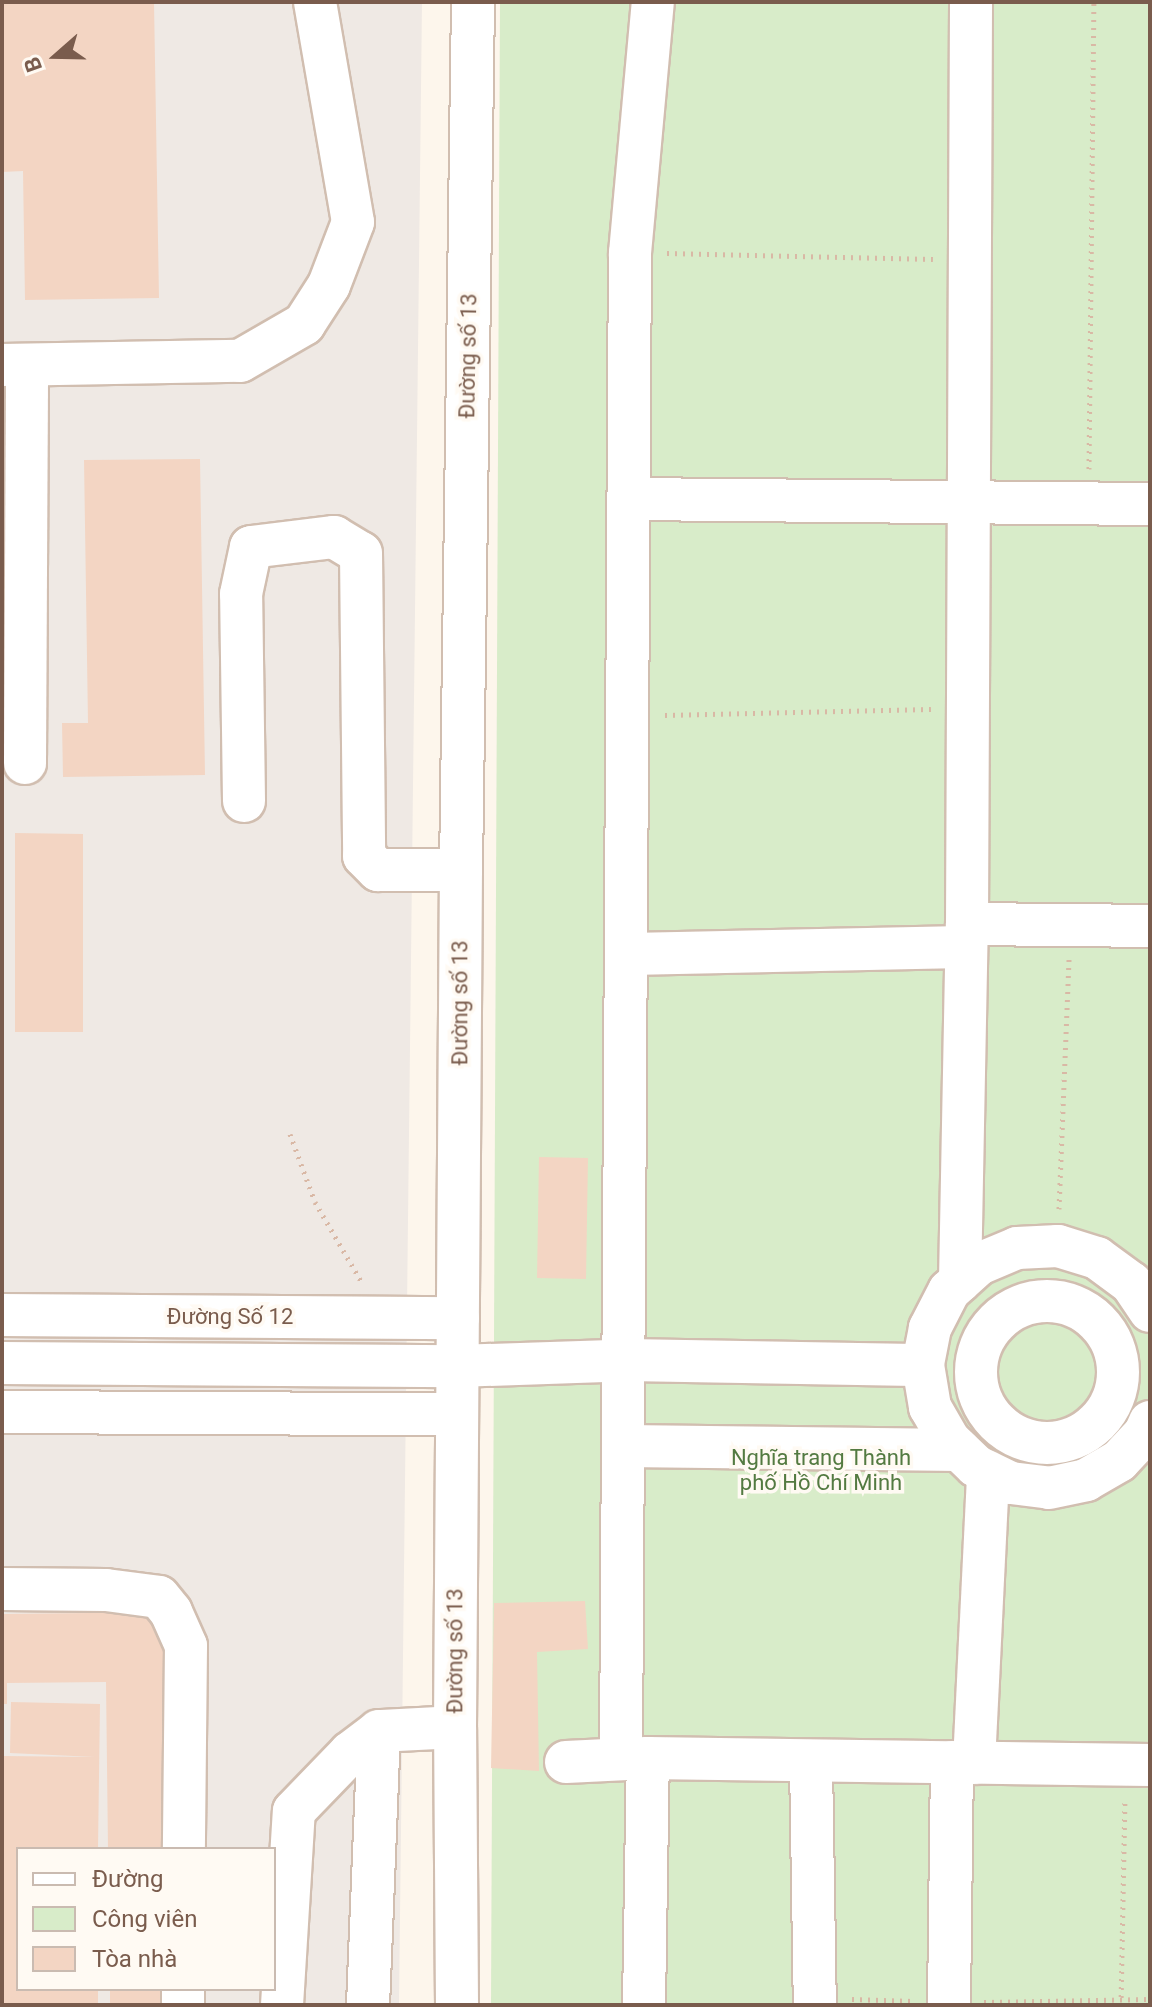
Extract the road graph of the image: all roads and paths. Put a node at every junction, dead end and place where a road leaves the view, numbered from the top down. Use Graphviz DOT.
graph roads {
  1 [pos="315,2"];
  2 [pos="473,2"];
  3 [pos="653,2"];
  4 [pos="971,2"];
  5 [pos="1094,2"];
  6 [pos="630,253"];
  7 [pos="970,260"];
  8 [pos="14,365"];
  9 [pos="629,499"];
  10 [pos="969,502"];
  11 [pos="1089,504"];
  12 [pos="1150,504"];
  13 [pos="968,708"];
  14 [pos="628,716"];
  15 [pos="25,763"];
  16 [pos="244,801"];
  17 [pos="461,870"];
  18 [pos="1070,925"];
  19 [pos="1150,926"];
  20 [pos="966,936"];
  21 [pos="627,954"];
  22 [pos="290,1134"];
  23 [pos="1058,1246"];
  24 [pos="960,1281"];
  25 [pos="364,1285"];
  26 [pos="1150,1311"];
  27 [pos="2,1315"];
  28 [pos="458,1318"];
  29 [pos="626,1361"];
  30 [pos="2,1363"];
  31 [pos="923,1365"];
  32 [pos="457,1366"];
  33 [pos="2,1412"];
  34 [pos="457,1414"];
  35 [pos="1150,1422"];
  36 [pos="625,1446"];
  37 [pos="973,1461"];
  38 [pos="2,1589"];
  39 [pos="455,1727"];
  40 [pos="379,1731"];
  41 [pos="635,1759"];
  42 [pos="811,1761"];
  43 [pos="566,1762"];
  44 [pos="963,1763"];
  45 [pos="1138,1765"];
  46 [pos="184,1847"];
  47 [pos="282,2005"];
  48 [pos="368,2005"];
  49 [pos="457,2005"];
  50 [pos="644,2005"];
  51 [pos="815,2005"];
  52 [pos="949,2005"];
  53 [pos="1121,2005"];
  1 -- 8 [label="street"];
  2 -- 17 [label="street, Đường số 13"];
  3 -- 6 [label="street"];
  4 -- 7 [label="street"];
  5 -- 11 [label="path"];
  6 -- 7 [label="path"];
  6 -- 9 [label="street"];
  7 -- 10 [label="street"];
  8 -- 15 [label="street"];
  9 -- 10 [label="street"];
  9 -- 14 [label="street"];
  10 -- 11 [label="street"];
  10 -- 13 [label="street"];
  11 -- 12 [label="street"];
  13 -- 14 [label="path"];
  13 -- 20 [label="street"];
  14 -- 21 [label="street"];
  16 -- 17 [label="street"];
  17 -- 28 [label="street, Đường số 13"];
  18 -- 19 [label="street"];
  18 -- 20 [label="street"];
  18 -- 23 [label="path"];
  20 -- 21 [label="street"];
  20 -- 24 [label="street"];
  21 -- 29 [label="street"];
  22 -- 25 [label="path"];
  23 -- 24 [label="street"];
  23 -- 26 [label="street"];
  24 -- 31 [label="street"];
  27 -- 28 [label="street, Đường Số 12"];
  28 -- 32 [label="street, Đường số 13"];
  29 -- 31 [label="street"];
  29 -- 32 [label="street"];
  29 -- 36 [label="street"];
  30 -- 32 [label="street"];
  31 -- 37 [label="street"];
  32 -- 34 [label="street, Đường số 13"];
  33 -- 34 [label="street"];
  34 -- 39 [label="street, Đường số 13"];
  35 -- 37 [label="street"];
  36 -- 37 [label="street"];
  36 -- 41 [label="street"];
  37 -- 44 [label="street"];
  38 -- 46 [label="street"];
  39 -- 40 [label="street"];
  39 -- 49 [label="street, Đường số 13"];
  40 -- 47 [label="street"];
  40 -- 48 [label="street"];
  41 -- 42 [label="street"];
  41 -- 43 [label="street"];
  41 -- 50 [label="street"];
  42 -- 44 [label="street"];
  42 -- 51 [label="street"];
  44 -- 45 [label="street"];
  44 -- 52 [label="street"];
  45 -- 53 [label="path"];
}
